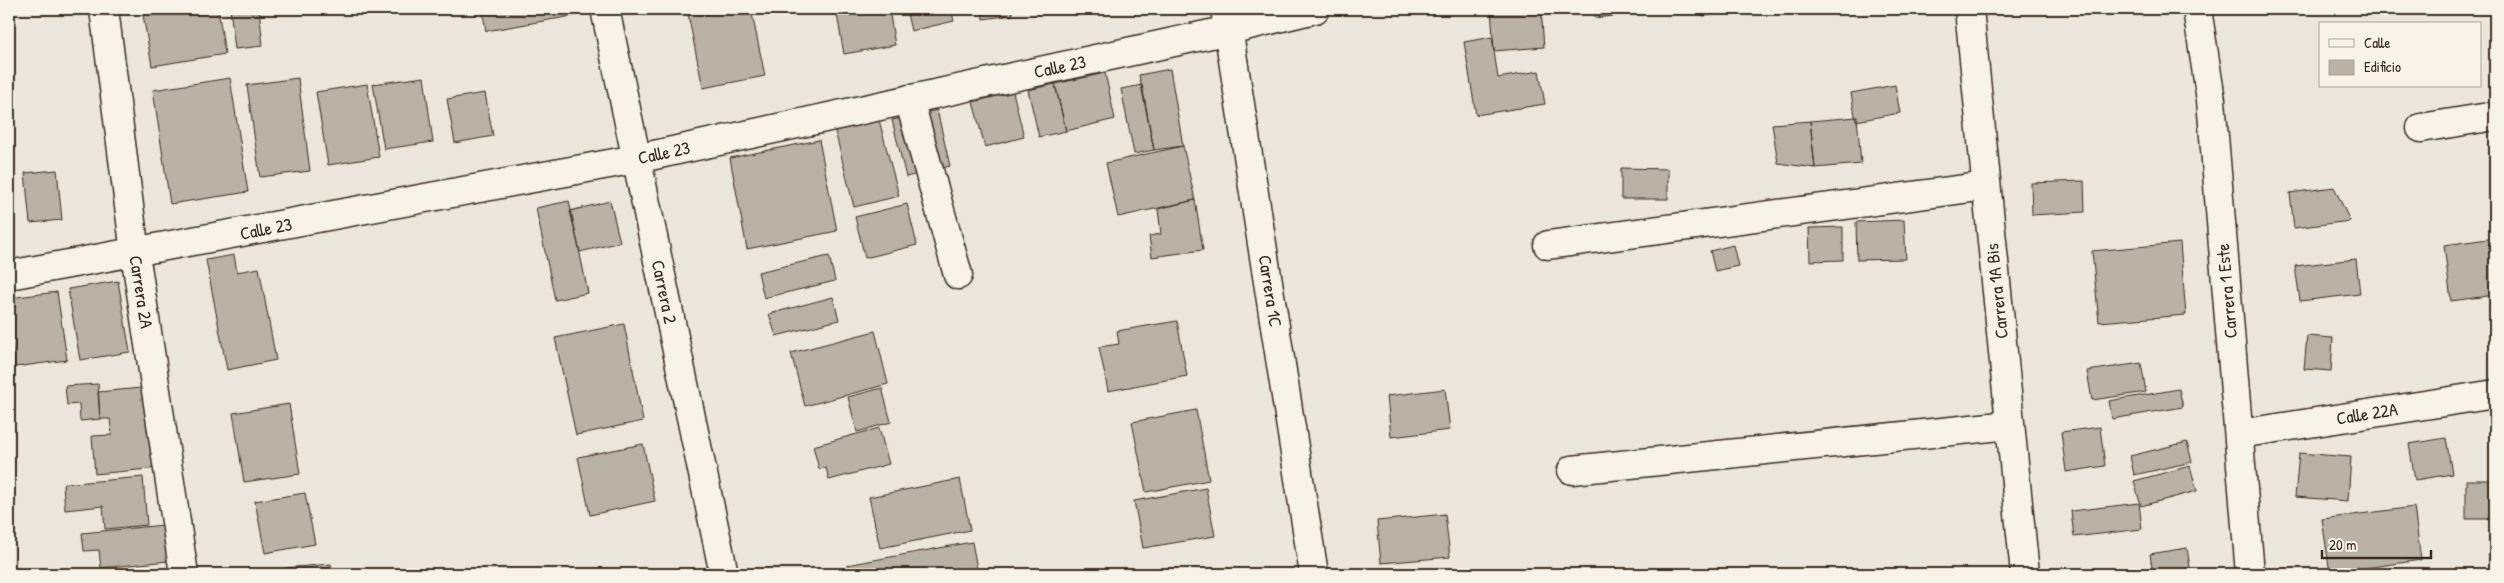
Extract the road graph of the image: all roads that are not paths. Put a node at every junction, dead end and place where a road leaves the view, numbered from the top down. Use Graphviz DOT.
graph roads {
  1 [pos="104,9"];
  2 [pos="605,9"];
  3 [pos="1315,9"];
  4 [pos="1969,9"];
  5 [pos="2197,9"];
  6 [pos="1227,19"];
  7 [pos="909,100"];
  8 [pos="2495,116"];
  9 [pos="2421,128"];
  10 [pos="636,159"];
  11 [pos="1986,186"];
  12 [pos="1548,245"];
  13 [pos="135,253"];
  14 [pos="9,275"];
  15 [pos="958,275"];
  16 [pos="2495,394"];
  17 [pos="2010,425"];
  18 [pos="2239,434"];
  19 [pos="1572,470"];
  20 [pos="184,574"];
  21 [pos="724,574"];
  22 [pos="1314,574"];
  23 [pos="2025,574"];
  24 [pos="2250,574"];
  1 -- 13 [label="street, Carrera 2A"];
  2 -- 10 [label="street, Carrera 2"];
  3 -- 6 [label="street, Calle 23"];
  4 -- 11 [label="street, Carrera 1A Bis"];
  5 -- 18 [label="street, Carrera 1 Este"];
  6 -- 7 [label="street, Calle 23"];
  6 -- 22 [label="street, Carrera 1C"];
  7 -- 10 [label="street, Calle 23"];
  7 -- 15 [label="street"];
  8 -- 9 [label="street"];
  10 -- 13 [label="street, Calle 23"];
  10 -- 21 [label="street, Carrera 2"];
  11 -- 12 [label="street"];
  11 -- 17 [label="street, Carrera 1A Bis"];
  13 -- 14 [label="street, Calle 23"];
  13 -- 20 [label="street, Carrera 2A"];
  16 -- 18 [label="street, Calle 22A"];
  17 -- 19 [label="street"];
  17 -- 23 [label="street, Carrera 1A Bis"];
  18 -- 24 [label="street, Carrera 1 Este"];
}
